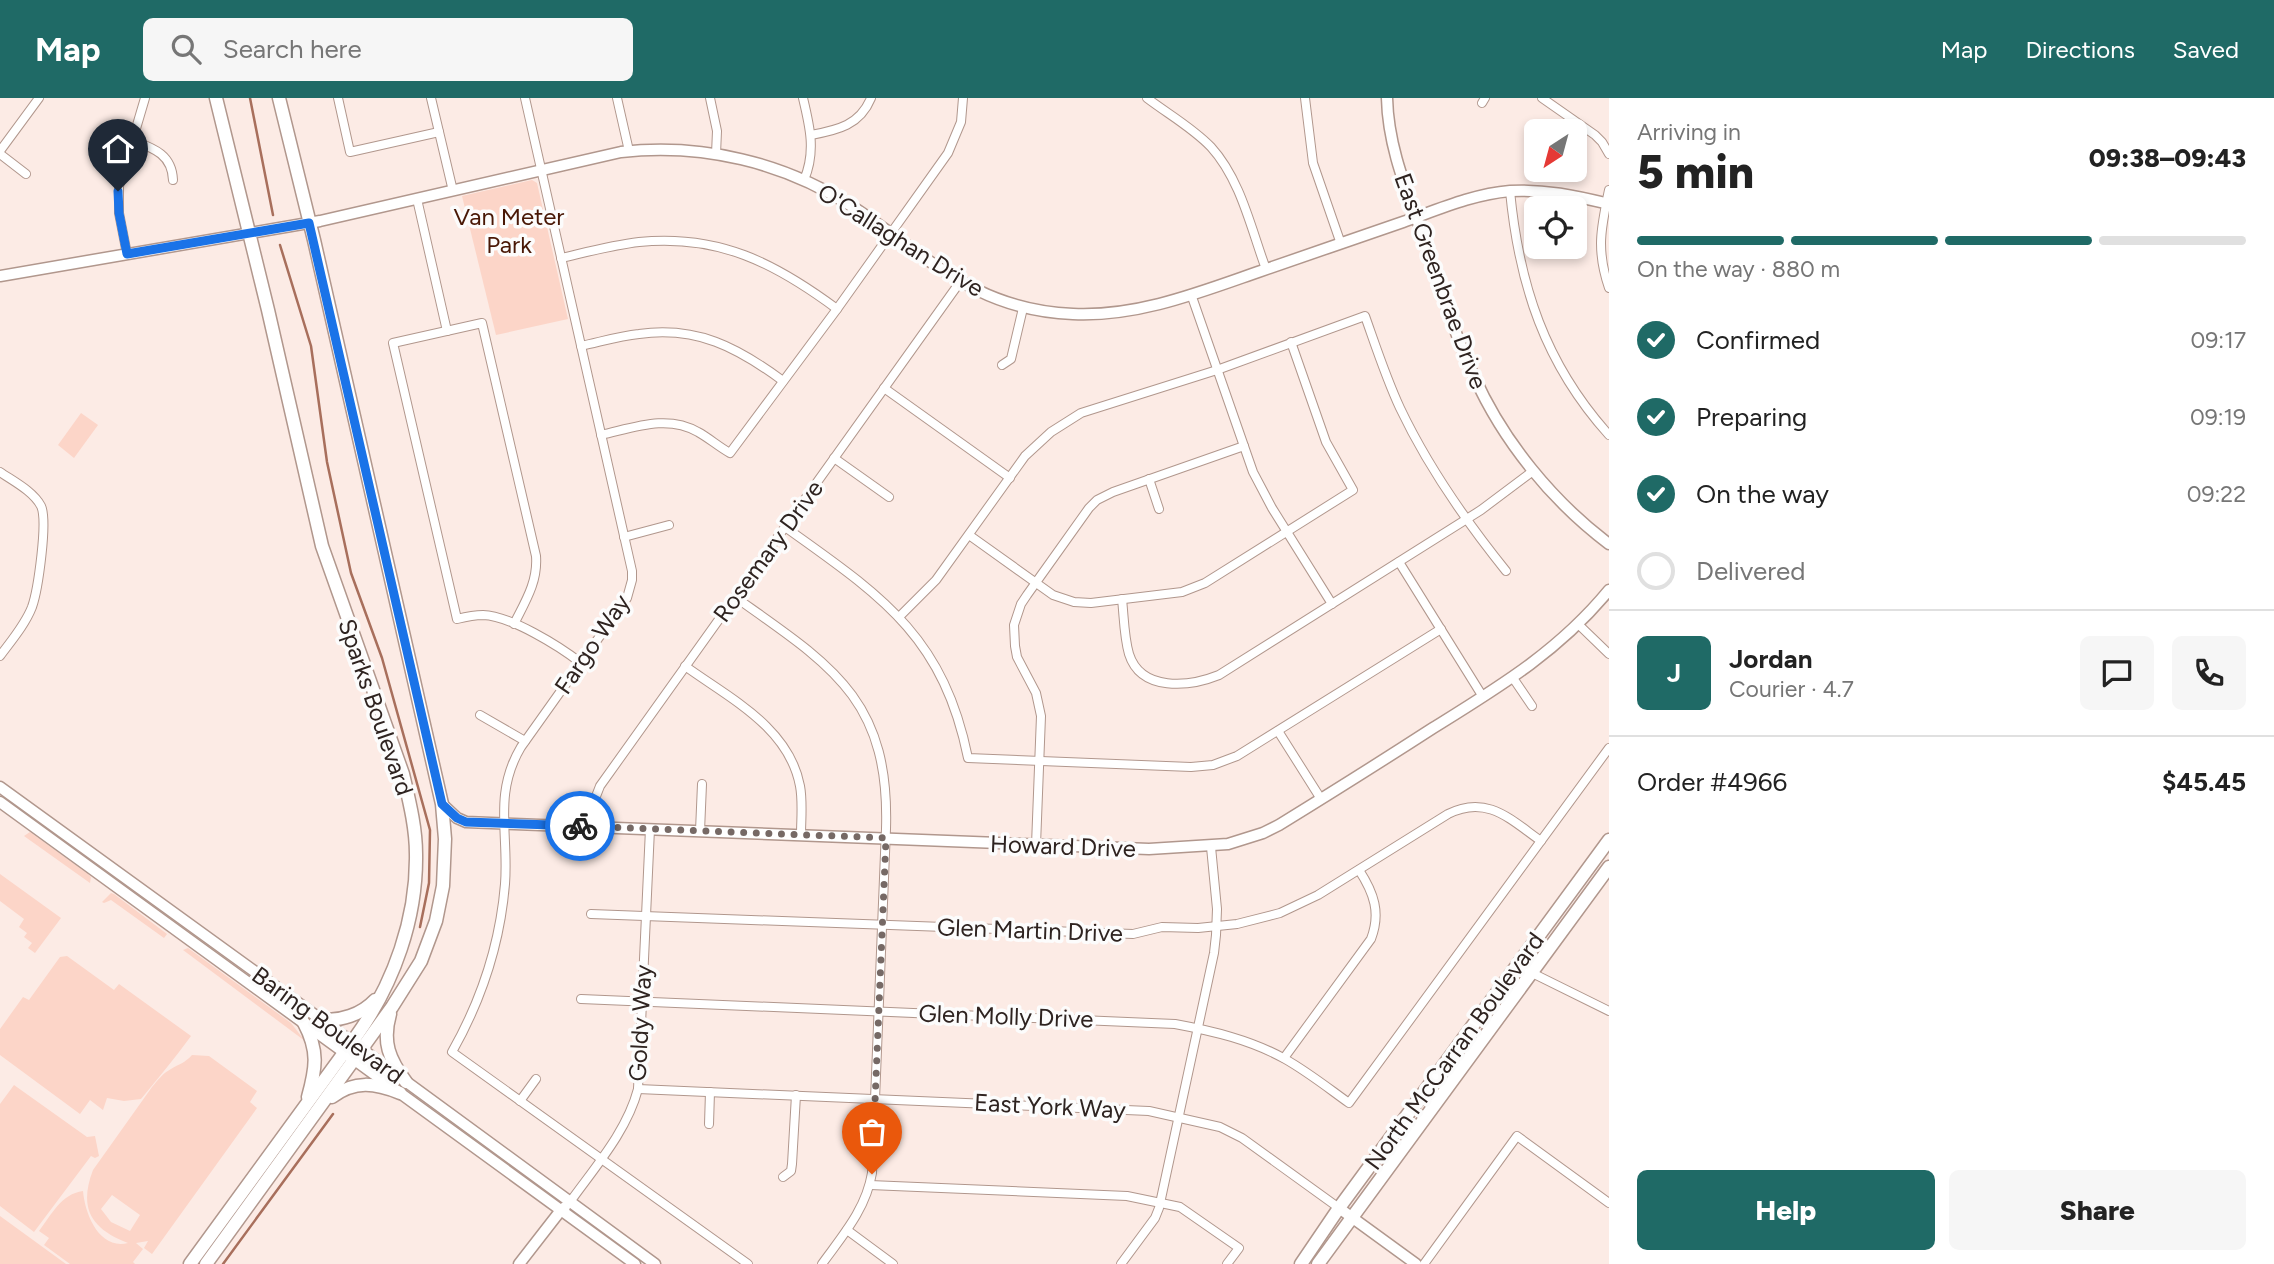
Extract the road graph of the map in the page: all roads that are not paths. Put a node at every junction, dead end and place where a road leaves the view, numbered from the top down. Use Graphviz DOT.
graph roads {
  1 [pos="145,98"];
  2 [pos="216,98"];
  3 [pos="279,98"];
  4 [pos="338,98"];
  5 [pos="431,98"];
  6 [pos="525,98"];
  7 [pos="617,98"];
  8 [pos="710,98"];
  9 [pos="803,98"];
  10 [pos="871,98"];
  11 [pos="963,98"];
  12 [pos="1147,98"];
  13 [pos="1305,98"];
  14 [pos="1387,98"];
  15 [pos="1542,98"];
  16 [pos="35,99"];
  17 [pos="439,132"];
  18 [pos="811,135"];
  19 [pos="132,140"];
  20 [pos="629,151"];
  21 [pos="0,153"];
  22 [pos="716,154"];
  23 [pos="1609,154"];
  24 [pos="542,171"];
  25 [pos="26,174"];
  26 [pos="173,180"];
  27 [pos="804,180"];
  28 [pos="1609,190"];
  29 [pos="453,191"];
  30 [pos="1510,191"];
  31 [pos="417,199"];
  32 [pos="1607,204"];
  33 [pos="1416,217"];
  34 [pos="309,223"];
  35 [pos="250,234"];
  36 [pos="891,234"];
  37 [pos="1341,244"];
  38 [pos="127,254"];
  39 [pos="561,258"];
  40 [pos="1266,269"];
  41 [pos="0,276"];
  42 [pos="960,282"];
  43 [pos="1609,288"];
  44 [pos="1191,294"];
  45 [pos="1023,307"];
  46 [pos="837,309"];
  47 [pos="447,331"];
  48 [pos="1291,342"];
  49 [pos="581,346"];
  50 [pos="1002,365"];
  51 [pos="1217,370"];
  52 [pos="783,380"];
  53 [pos="884,388"];
  54 [pos="601,435"];
  55 [pos="1609,435"];
  56 [pos="1244,446"];
  57 [pos="834,458"];
  58 [pos="1533,471"];
  59 [pos="0,472"];
  60 [pos="1010,478"];
  61 [pos="1149,479"];
  62 [pos="889,496"];
  63 [pos="1159,509"];
  64 [pos="1465,520"];
  65 [pos="669,525"];
  66 [pos="785,527"];
  67 [pos="1286,532"];
  68 [pos="969,535"];
  69 [pos="624,537"];
  70 [pos="1609,544"];
  71 [pos="1399,562"];
  72 [pos="1506,571"];
  73 [pos="1035,583"];
  74 [pos="1609,590"];
  75 [pos="735,597"];
  76 [pos="1122,599"];
  77 [pos="1332,604"];
  78 [pos="899,617"];
  79 [pos="514,624"];
  80 [pos="1578,624"];
  81 [pos="1441,629"];
  82 [pos="1609,654"];
  83 [pos="0,656"];
  84 [pos="581,663"];
  85 [pos="685,666"];
  86 [pos="1513,678"];
  87 [pos="1483,697"];
  88 [pos="1532,706"];
  89 [pos="480,715"];
  90 [pos="1279,731"];
  91 [pos="525,741"];
  92 [pos="1609,748"];
  93 [pos="1039,761"];
  94 [pos="702,784"];
  95 [pos="0,787"];
  96 [pos="1321,799"];
  97 [pos="0,802"];
  98 [pos="442,804"];
  99 [pos="504,823"];
  100 [pos="592,826"];
  101 [pos="650,829"];
  102 [pos="700,831"];
  103 [pos="801,835"];
  104 [pos="886,838"];
  105 [pos="1609,840"];
  106 [pos="1541,841"];
  107 [pos="1036,845"];
  108 [pos="1211,847"];
  109 [pos="1609,867"];
  110 [pos="1359,870"];
  111 [pos="591,914"];
  112 [pos="646,916"];
  113 [pos="882,926"];
  114 [pos="1217,927"];
  115 [pos="1517,965"];
  116 [pos="1531,972"];
  117 [pos="383,992"];
  118 [pos="581,999"];
  119 [pos="642,1001"];
  120 [pos="392,1007"];
  121 [pos="878,1011"];
  122 [pos="1609,1011"];
  123 [pos="321,1019"];
  124 [pos="304,1024"];
  125 [pos="1198,1028"];
  126 [pos="353,1051"];
  127 [pos="1284,1058"];
  128 [pos="536,1079"];
  129 [pos="403,1087"];
  130 [pos="638,1088"];
  131 [pos="710,1091"];
  132 [pos="796,1095"];
  133 [pos="875,1098"];
  134 [pos="520,1101"];
  135 [pos="306,1104"];
  136 [pos="323,1104"];
  137 [pos="1179,1117"];
  138 [pos="709,1124"];
  139 [pos="601,1157"];
  140 [pos="783,1177"];
  141 [pos="870,1185"];
  142 [pos="570,1202"];
  143 [pos="1161,1202"];
  144 [pos="1609,1203"];
  145 [pos="1339,1208"];
  146 [pos="561,1210"];
  147 [pos="1351,1217"];
  148 [pos="847,1230"];
  149 [pos="190,1264"];
  150 [pos="206,1264"];
  151 [pos="519,1264"];
  152 [pos="635,1264"];
  153 [pos="654,1264"];
  154 [pos="748,1264"];
  155 [pos="822,1264"];
  156 [pos="893,1264"];
  157 [pos="1121,1264"];
  158 [pos="1227,1264"];
  159 [pos="1301,1264"];
  160 [pos="1318,1264"];
  161 [pos="1416,1264"];
  162 [pos="1424,1264"];
  1 -- 19 [label="street"];
  2 -- 35 [label="main road, Sparks Boulevard"];
  3 -- 34 [label="main road, Sparks Boulevard"];
  4 -- 17 [label="street"];
  5 -- 17 [label="street"];
  6 -- 24 [label="street, Fargo Way"];
  7 -- 20 [label="street"];
  8 -- 22 [label="street"];
  9 -- 18 [label="street"];
  10 -- 18 [label="street"];
  11 -- 36 [label="street"];
  12 -- 40 [label="street"];
  13 -- 37 [label="street"];
  14 -- 33 [label="street, East Greenbrae Drive"];
  15 -- 23 [label="street"];
  16 -- 21 [label="street"];
  17 -- 29 [label="street"];
  18 -- 27 [label="street"];
  19 -- 26 [label="street"];
  19 -- 38 [label="street"];
  20 -- 22 [label="street, O'Callaghan Drive"];
  20 -- 24 [label="street, O'Callaghan Drive"];
  21 -- 25 [label="street"];
  22 -- 27 [label="street, O'Callaghan Drive"];
  24 -- 29 [label="street, O'Callaghan Drive"];
  24 -- 39 [label="street, Fargo Way"];
  27 -- 36 [label="street, O'Callaghan Drive"];
  28 -- 32 [label="street"];
  29 -- 31 [label="street, O'Callaghan Drive"];
  30 -- 32 [label="street, O'Callaghan Drive"];
  30 -- 33 [label="street, O'Callaghan Drive"];
  30 -- 55 [label="street"];
  31 -- 34 [label="street, O'Callaghan Drive"];
  31 -- 47 [label="street"];
  32 -- 43 [label="street"];
  33 -- 37 [label="street, O'Callaghan Drive"];
  33 -- 58 [label="street, East Greenbrae Drive"];
  34 -- 35 [label="street, O'Callaghan Drive"];
  34 -- 98 [label="main road, Sparks Boulevard"];
  35 -- 38 [label="street, O'Callaghan Drive"];
  35 -- 117 [label="main road, Sparks Boulevard"];
  36 -- 42 [label="street, O'Callaghan Drive"];
  36 -- 46 [label="street"];
  37 -- 40 [label="street, O'Callaghan Drive"];
  38 -- 41 [label="street, O'Callaghan Drive"];
  39 -- 46 [label="street"];
  39 -- 49 [label="street, Fargo Way"];
  40 -- 44 [label="street, O'Callaghan Drive"];
  42 -- 45 [label="street, O'Callaghan Drive"];
  42 -- 53 [label="street, Rosemary Drive"];
  44 -- 45 [label="street, O'Callaghan Drive"];
  44 -- 51 [label="street"];
  45 -- 50 [label="street"];
  46 -- 52 [label="street"];
  47 -- 79 [label="street"];
  47 -- 79 [label="street"];
  48 -- 51 [label="street"];
  48 -- 64 [label="street"];
  48 -- 67 [label="street"];
  49 -- 52 [label="street"];
  49 -- 54 [label="street, Fargo Way"];
  51 -- 56 [label="street"];
  51 -- 60 [label="street"];
  52 -- 54 [label="street"];
  53 -- 57 [label="street, Rosemary Drive"];
  53 -- 60 [label="street"];
  54 -- 69 [label="street, Fargo Way"];
  56 -- 61 [label="street"];
  56 -- 67 [label="street"];
  57 -- 62 [label="street"];
  57 -- 66 [label="street, Rosemary Drive"];
  58 -- 64 [label="street"];
  58 -- 70 [label="street, East Greenbrae Drive"];
  59 -- 83 [label="street"];
  60 -- 68 [label="street"];
  61 -- 63 [label="street"];
  61 -- 73 [label="street"];
  64 -- 71 [label="street"];
  64 -- 72 [label="street"];
  65 -- 69 [label="street"];
  66 -- 75 [label="street, Rosemary Drive"];
  66 -- 78 [label="street"];
  67 -- 76 [label="street"];
  67 -- 77 [label="street"];
  68 -- 73 [label="street"];
  68 -- 78 [label="street"];
  69 -- 84 [label="street, Fargo Way"];
  71 -- 77 [label="street"];
  71 -- 81 [label="street"];
  73 -- 76 [label="street"];
  73 -- 93 [label="street"];
  74 -- 80 [label="street, Howard Drive"];
  75 -- 85 [label="street, Rosemary Drive"];
  75 -- 104 [label="street"];
  76 -- 77 [label="street"];
  78 -- 93 [label="street"];
  79 -- 84 [label="street"];
  80 -- 82 [label="street"];
  80 -- 86 [label="street, Howard Drive"];
  81 -- 87 [label="street"];
  81 -- 90 [label="street"];
  84 -- 91 [label="street, Fargo Way"];
  85 -- 100 [label="street, Rosemary Drive"];
  85 -- 103 [label="street"];
  86 -- 87 [label="street, Howard Drive"];
  86 -- 88 [label="street"];
  87 -- 96 [label="street, Howard Drive"];
  89 -- 91 [label="street"];
  90 -- 93 [label="street"];
  90 -- 96 [label="street"];
  91 -- 99 [label="street, Fargo Way"];
  92 -- 106 [label="street"];
  93 -- 107 [label="street"];
  94 -- 102 [label="street"];
  95 -- 123 [label="street, Baring Boulevard"];
  96 -- 108 [label="street, Howard Drive"];
  97 -- 124 [label="street, Baring Boulevard"];
  98 -- 99 [label="street, Howard Drive"];
  98 -- 120 [label="main road, Sparks Boulevard"];
  99 -- 100 [label="street, Howard Drive"];
  99 -- 134 [label="street, Fargo Way"];
  100 -- 101 [label="street, Howard Drive"];
  101 -- 102 [label="street, Howard Drive"];
  101 -- 112 [label="street, Goldy Way"];
  102 -- 103 [label="street, Howard Drive"];
  103 -- 104 [label="street, Howard Drive"];
  104 -- 107 [label="street, Howard Drive"];
  104 -- 113 [label="street"];
  105 -- 115 [label="main road, North McCarran Boulevard"];
  106 -- 110 [label="street, Glen Martin Drive"];
  106 -- 127 [label="street, Glen Molly Drive"];
  107 -- 108 [label="street, Howard Drive"];
  108 -- 114 [label="street"];
  109 -- 116 [label="main road, North McCarran Boulevard"];
  110 -- 114 [label="street, Glen Martin Drive"];
  110 -- 127 [label="street"];
  111 -- 112 [label="street, Glen Martin Drive"];
  112 -- 113 [label="street, Glen Martin Drive"];
  112 -- 119 [label="street, Goldy Way"];
  113 -- 114 [label="street, Glen Martin Drive"];
  113 -- 121 [label="street"];
  114 -- 125 [label="street"];
  115 -- 116 [label="street"];
  115 -- 145 [label="main road, North McCarran Boulevard"];
  116 -- 122 [label="street"];
  116 -- 147 [label="main road, North McCarran Boulevard"];
  117 -- 123 [label="main road"];
  117 -- 126 [label="main road, Sparks Boulevard"];
  118 -- 119 [label="street, Glen Molly Drive"];
  119 -- 121 [label="street, Glen Molly Drive"];
  119 -- 130 [label="street, Goldy Way"];
  120 -- 126 [label="main road, Sparks Boulevard"];
  120 -- 129 [label="main road"];
  121 -- 125 [label="street, Glen Molly Drive"];
  121 -- 133 [label="street"];
  123 -- 126 [label="street, Baring Boulevard"];
  124 -- 126 [label="street, Baring Boulevard"];
  124 -- 135 [label="main road"];
  125 -- 127 [label="street, Glen Molly Drive"];
  125 -- 137 [label="street"];
  126 -- 129 [label="street, Baring Boulevard"];
  126 -- 135 [label="main road, Sparks Boulevard"];
  126 -- 136 [label="main road, Sparks Boulevard"];
  128 -- 134 [label="street"];
  129 -- 136 [label="main road"];
  129 -- 142 [label="street, Baring Boulevard"];
  129 -- 146 [label="street, Baring Boulevard"];
  130 -- 131 [label="street, East York Way"];
  130 -- 139 [label="street, Goldy Way"];
  131 -- 132 [label="street, East York Way"];
  131 -- 138 [label="street"];
  132 -- 133 [label="street, East York Way"];
  132 -- 140 [label="street"];
  133 -- 137 [label="street, East York Way"];
  133 -- 141 [label="street"];
  134 -- 139 [label="street"];
  135 -- 149 [label="main road, Sparks Boulevard"];
  136 -- 150 [label="main road, Sparks Boulevard"];
  137 -- 143 [label="street"];
  137 -- 145 [label="street, East York Way"];
  139 -- 142 [label="street, Goldy Way"];
  139 -- 154 [label="street"];
  141 -- 143 [label="street"];
  141 -- 148 [label="street"];
  142 -- 146 [label="street, Goldy Way"];
  142 -- 153 [label="street, Baring Boulevard"];
  143 -- 157 [label="street"];
  143 -- 158 [label="street"];
  144 -- 162 [label="street"];
  145 -- 147 [label="street, East York Way"];
  145 -- 159 [label="main road, North McCarran Boulevard"];
  146 -- 151 [label="street, Goldy Way"];
  146 -- 152 [label="street, Baring Boulevard"];
  147 -- 160 [label="main road, North McCarran Boulevard"];
  147 -- 161 [label="street, East York Way"];
  148 -- 155 [label="street"];
  148 -- 156 [label="street"];
}
